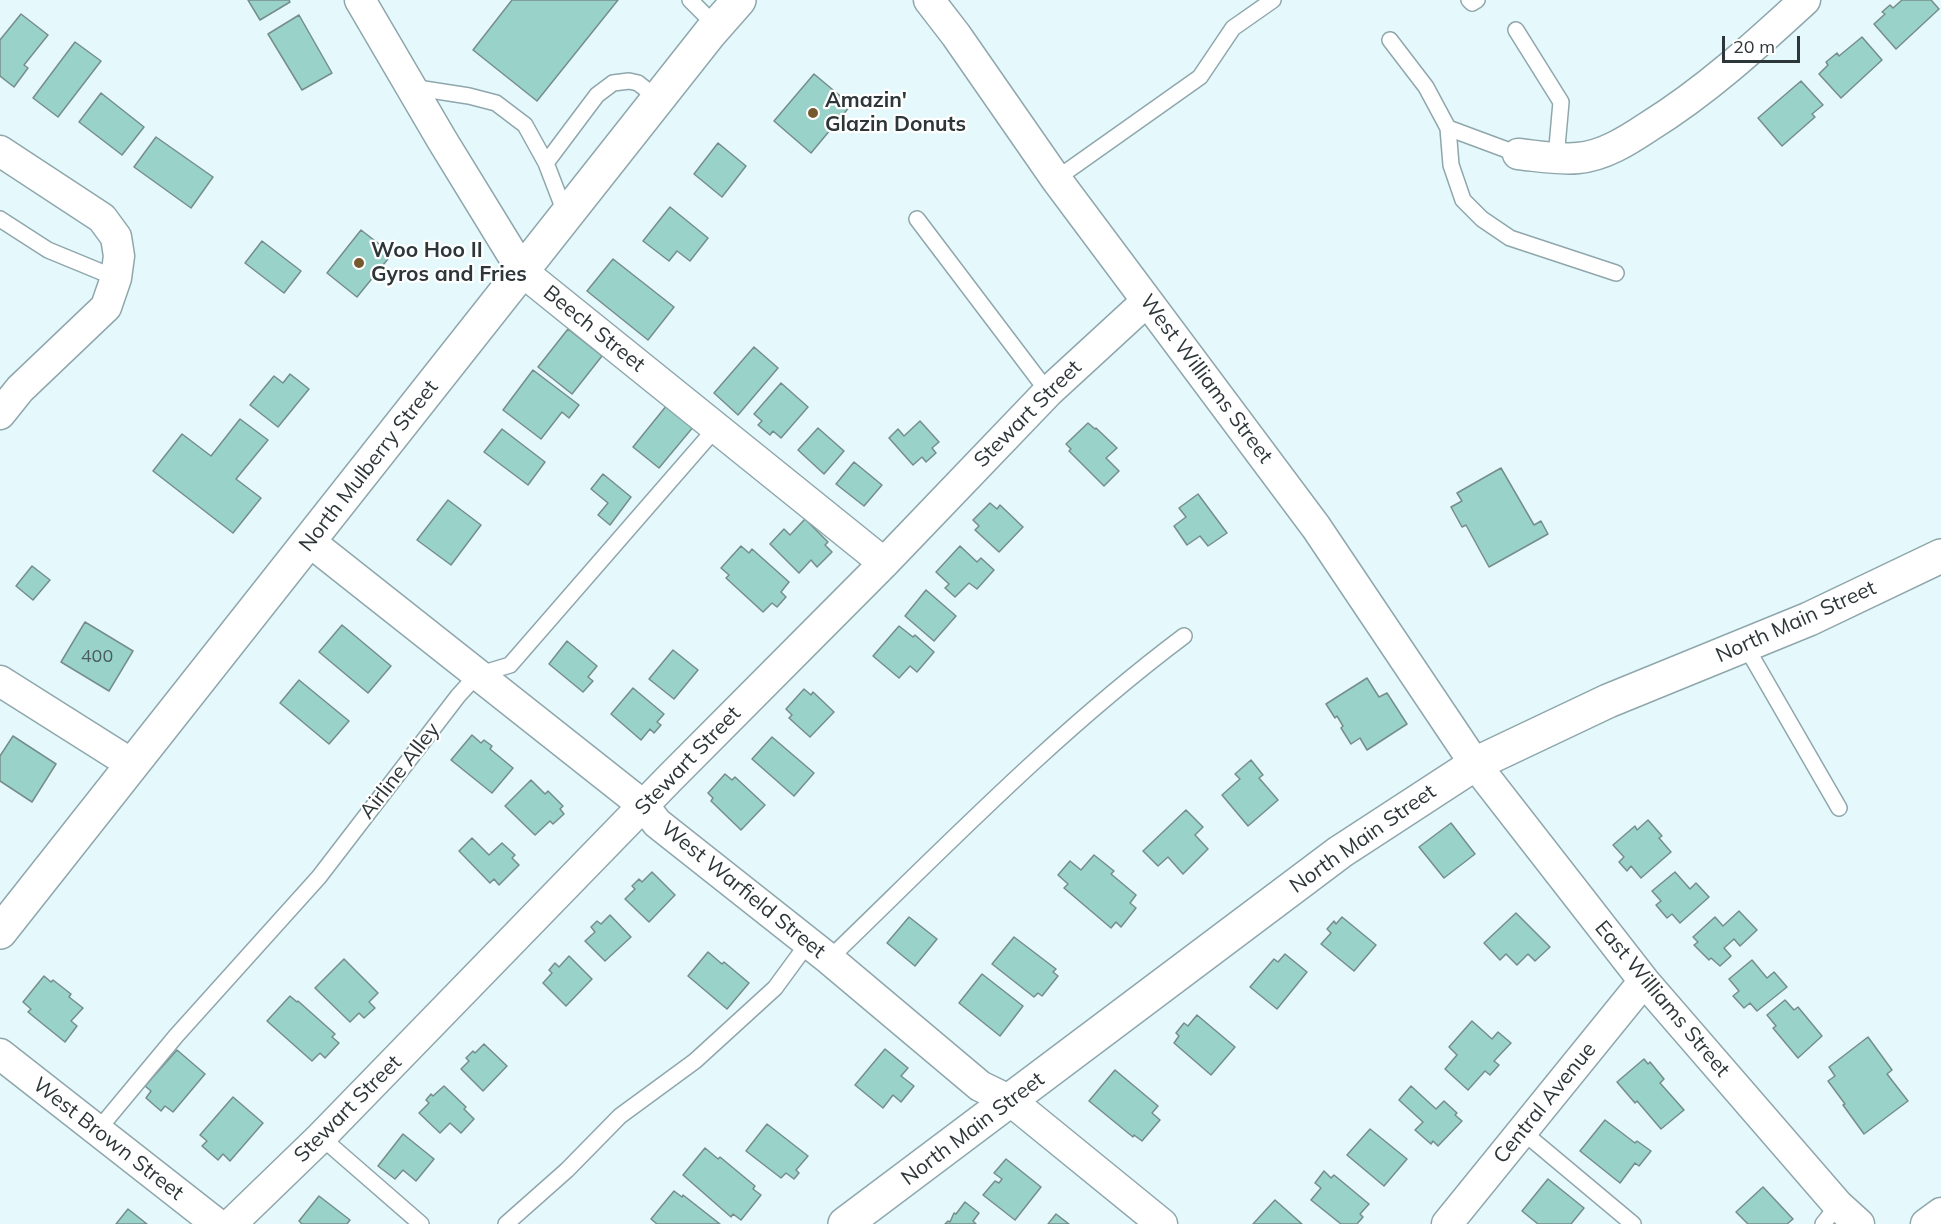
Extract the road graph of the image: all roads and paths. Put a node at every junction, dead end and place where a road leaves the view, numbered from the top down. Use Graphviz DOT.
graph roads {
  1 [pos="360,0"];
  2 [pos="690,0"];
  3 [pos="739,0"];
  4 [pos="929,0"];
  5 [pos="1273,0"];
  6 [pos="1469,0"];
  7 [pos="1477,0"];
  8 [pos="1805,0"];
  9 [pos="716,26"];
  10 [pos="1516,30"];
  11 [pos="1390,40"];
  12 [pos="411,87"];
  13 [pos="658,99"];
  14 [pos="1448,128"];
  15 [pos="0,151"];
  16 [pos="1518,154"];
  17 [pos="1556,158"];
  18 [pos="546,163"];
  19 [pos="1056,179"];
  20 [pos="566,216"];
  21 [pos="0,219"];
  22 [pos="917,219"];
  23 [pos="523,272"];
  24 [pos="1616,273"];
  25 [pos="116,278"];
  26 [pos="1147,301"];
  27 [pos="1048,392"];
  28 [pos="0,414"];
  29 [pos="716,428"];
  30 [pos="309,541"];
  31 [pos="1941,556"];
  32 [pos="884,563"];
  33 [pos="1184,636"];
  34 [pos="1745,645"];
  35 [pos="477,675"];
  36 [pos="0,681"];
  37 [pos="1475,764"];
  38 [pos="133,765"];
  39 [pos="644,806"];
  40 [pos="1839,808"];
  41 [pos="0,932"];
  42 [pos="818,951"];
  43 [pos="1644,981"];
  44 [pos="0,1054"];
  45 [pos="1011,1101"];
  46 [pos="97,1131"];
  47 [pos="1523,1132"];
  48 [pos="321,1137"];
  49 [pos="1941,1213"];
  50 [pos="1840,1218"];
  51 [pos="217,1224"];
  52 [pos="231,1224"];
  53 [pos="421,1224"];
  54 [pos="506,1224"];
  55 [pos="845,1224"];
  56 [pos="1162,1224"];
  57 [pos="1447,1224"];
  58 [pos="1633,1224"];
  59 [pos="1926,1224"];
  1 -- 12 [label="street, Beech Street"];
  2 -- 9 [label="lane"];
  3 -- 9 [label="street, North Mulberry Street"];
  4 -- 19 [label="street, West Williams Street"];
  5 -- 19 [label="lane"];
  6 -- 7 [label="lane"];
  8 -- 17 [label="street"];
  9 -- 13 [label="street, North Mulberry Street"];
  10 -- 17 [label="lane"];
  11 -- 14 [label="lane"];
  12 -- 18 [label="lane"];
  12 -- 23 [label="street, Beech Street"];
  13 -- 18 [label="lane"];
  13 -- 20 [label="street, North Mulberry Street"];
  14 -- 16 [label="lane"];
  14 -- 24 [label="lane"];
  15 -- 25 [label="street"];
  16 -- 17 [label="street"];
  18 -- 20 [label="lane"];
  19 -- 26 [label="street, West Williams Street"];
  20 -- 23 [label="street, North Mulberry Street"];
  21 -- 25 [label="lane"];
  22 -- 27 [label="lane"];
  23 -- 29 [label="street, Beech Street"];
  23 -- 30 [label="street, North Mulberry Street"];
  25 -- 28 [label="street"];
  26 -- 27 [label="street, Stewart Street"];
  26 -- 37 [label="street, West Williams Street"];
  27 -- 32 [label="street, Stewart Street"];
  29 -- 32 [label="street, Beech Street"];
  29 -- 35 [label="lane"];
  30 -- 35 [label="street, West Warfield Street"];
  30 -- 38 [label="street, North Mulberry Street"];
  31 -- 34 [label="street, North Main Street"];
  32 -- 39 [label="street, Stewart Street"];
  33 -- 42 [label="lane"];
  34 -- 37 [label="street, North Main Street"];
  34 -- 40 [label="lane"];
  35 -- 39 [label="street, West Warfield Street"];
  35 -- 46 [label="lane, Airline Alley"];
  36 -- 38 [label="street"];
  37 -- 43 [label="street, East Williams Street"];
  37 -- 45 [label="street, North Main Street"];
  38 -- 41 [label="street, North Mulberry Street"];
  39 -- 42 [label="street, West Warfield Street"];
  39 -- 48 [label="street, Stewart Street"];
  42 -- 45 [label="street, West Warfield Street"];
  42 -- 54 [label="lane"];
  43 -- 47 [label="street, Central Avenue"];
  43 -- 50 [label="street, East Williams Street"];
  44 -- 46 [label="street, West Brown Street"];
  45 -- 55 [label="street, North Main Street"];
  45 -- 56 [label="street, West Warfield Street"];
  46 -- 51 [label="street, West Brown Street"];
  47 -- 57 [label="street, Central Avenue"];
  47 -- 58 [label="lane"];
  48 -- 52 [label="street, Stewart Street"];
  48 -- 53 [label="lane"];
  49 -- 59 [label="street"];
}
